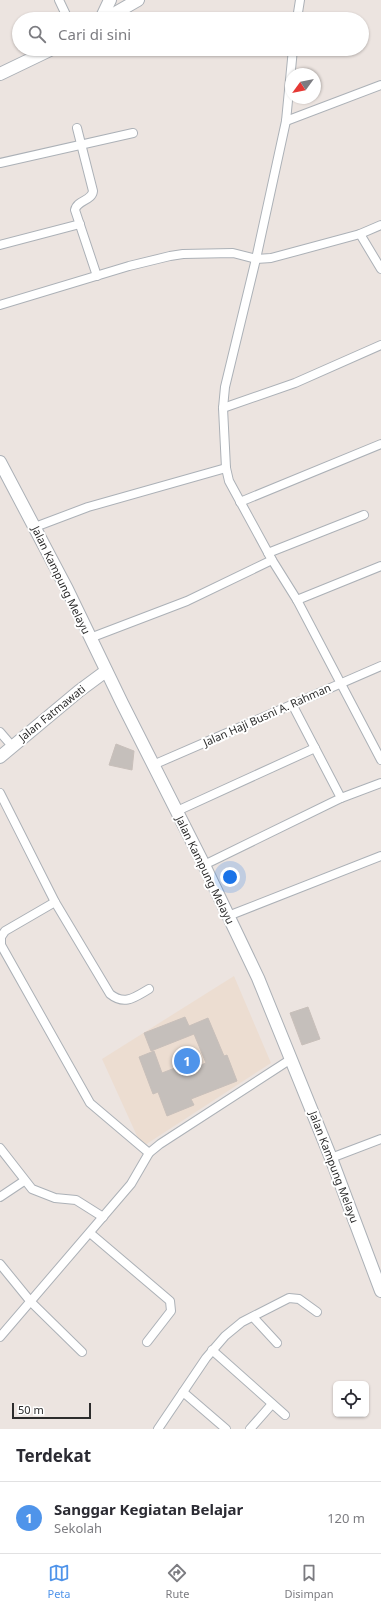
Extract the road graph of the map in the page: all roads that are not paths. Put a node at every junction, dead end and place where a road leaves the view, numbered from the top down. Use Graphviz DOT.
graph roads {
  1 [pos="59,0"];
  2 [pos="110,0"];
  3 [pos="138,0"];
  4 [pos="300,0"];
  5 [pos="65,12"];
  6 [pos="104,12"];
  7 [pos="117,12"];
  8 [pos="298,12"];
  9 [pos="37,56"];
  10 [pos="292,56"];
  11 [pos="0,74"];
  12 [pos="381,84"];
  13 [pos="286,121"];
  14 [pos="77,128"];
  15 [pos="133,133"];
  16 [pos="81,145"];
  17 [pos="0,163"];
  18 [pos="80,224"];
  19 [pos="381,225"];
  20 [pos="360,234"];
  21 [pos="0,245"];
  22 [pos="256,259"];
  23 [pos="381,269"];
  24 [pos="97,276"];
  25 [pos="0,305"];
  26 [pos="381,345"];
  27 [pos="223,408"];
  28 [pos="381,444"];
  29 [pos="226,468"];
  30 [pos="2,470"];
  31 [pos="240,502"];
  32 [pos="364,515"];
  33 [pos="35,527"];
  34 [pos="270,556"];
  35 [pos="381,566"];
  36 [pos="297,600"];
  37 [pos="90,638"];
  38 [pos="381,666"];
  39 [pos="106,671"];
  40 [pos="340,684"];
  41 [pos="292,704"];
  42 [pos="0,732"];
  43 [pos="12,746"];
  44 [pos="315,748"];
  45 [pos="0,756"];
  46 [pos="381,760"];
  47 [pos="154,765"];
  48 [pos="381,783"];
  49 [pos="0,793"];
  50 [pos="341,798"];
  51 [pos="176,811"];
  52 [pos="381,856"];
  53 [pos="204,865"];
  54 [pos="55,902"];
  55 [pos="228,916"];
  56 [pos="149,989"];
  57 [pos="291,1059"];
  58 [pos="381,1139"];
  59 [pos="1,1151"];
  60 [pos="149,1153"];
  61 [pos="331,1158"];
  62 [pos="24,1181"];
  63 [pos="0,1197"];
  64 [pos="103,1217"];
  65 [pos="90,1233"];
  66 [pos="0,1264"];
  67 [pos="378,1275"];
  68 [pos="381,1291"];
  69 [pos="30,1302"];
  70 [pos="317,1312"];
  71 [pos="253,1317"];
  72 [pos="0,1337"];
  73 [pos="147,1342"];
  74 [pos="278,1343"];
  75 [pos="212,1350"];
  76 [pos="82,1352"];
  77 [pos="183,1392"];
  78 [pos="272,1404"];
  79 [pos="286,1415"];
  80 [pos="158,1429"];
  81 [pos="226,1429"];
  82 [pos="250,1429"];
  1 -- 5 [label="street"];
  2 -- 6 [label="main road"];
  3 -- 7 [label="main road"];
  4 -- 8 [label="street"];
  9 -- 11 [label="main road"];
  10 -- 13 [label="street"];
  12 -- 13 [label="street"];
  13 -- 22 [label="street"];
  14 -- 16 [label="street"];
  15 -- 16 [label="street"];
  16 -- 17 [label="street"];
  16 -- 18 [label="street"];
  18 -- 21 [label="street"];
  18 -- 24 [label="street"];
  19 -- 20 [label="street"];
  20 -- 22 [label="street"];
  20 -- 23 [label="street"];
  22 -- 24 [label="street"];
  22 -- 27 [label="street"];
  24 -- 25 [label="street"];
  26 -- 27 [label="street"];
  27 -- 29 [label="street"];
  28 -- 31 [label="street"];
  29 -- 31 [label="street"];
  29 -- 33 [label="street"];
  30 -- 33 [label="main road, Jalan Kampung Melayu"];
  31 -- 34 [label="street"];
  32 -- 34 [label="street"];
  33 -- 37 [label="main road, Jalan Kampung Melayu"];
  34 -- 36 [label="street"];
  34 -- 37 [label="street"];
  35 -- 36 [label="street"];
  36 -- 40 [label="street"];
  37 -- 39 [label="main road, Jalan Kampung Melayu"];
  38 -- 40 [label="street, Jalan Haji Busni A. Rahman"];
  39 -- 43 [label="main road, Jalan Fatmawati"];
  39 -- 47 [label="main road, Jalan Kampung Melayu"];
  40 -- 41 [label="street, Jalan Haji Busni A. Rahman"];
  40 -- 46 [label="street"];
  41 -- 44 [label="street"];
  41 -- 47 [label="street, Jalan Haji Busni A. Rahman"];
  42 -- 43 [label="street"];
  43 -- 45 [label="main road, Jalan Fatmawati"];
  44 -- 50 [label="street"];
  44 -- 51 [label="street"];
  47 -- 51 [label="main road, Jalan Kampung Melayu"];
  48 -- 50 [label="street"];
  49 -- 54 [label="street"];
  50 -- 53 [label="street"];
  51 -- 53 [label="main road, Jalan Kampung Melayu"];
  52 -- 55 [label="street"];
  53 -- 55 [label="main road, Jalan Kampung Melayu"];
  54 -- 56 [label="street"];
  54 -- 60 [label="street"];
  55 -- 57 [label="main road, Jalan Kampung Melayu"];
  57 -- 60 [label="street"];
  57 -- 61 [label="main road, Jalan Kampung Melayu"];
  58 -- 61 [label="street"];
  59 -- 62 [label="street"];
  60 -- 64 [label="street"];
  61 -- 67 [label="main road, Jalan Kampung Melayu"];
  62 -- 63 [label="street"];
  62 -- 64 [label="street"];
  64 -- 65 [label="street"];
  65 -- 69 [label="street"];
  65 -- 73 [label="street"];
  66 -- 69 [label="street"];
  67 -- 68 [label="main road, Jalan Kampung Melayu"];
  69 -- 72 [label="street"];
  69 -- 76 [label="street"];
  70 -- 71 [label="street"];
  71 -- 74 [label="street"];
  71 -- 75 [label="street"];
  75 -- 77 [label="street"];
  75 -- 78 [label="street"];
  77 -- 80 [label="street"];
  77 -- 81 [label="street"];
  78 -- 79 [label="street"];
  78 -- 82 [label="street"];
}
